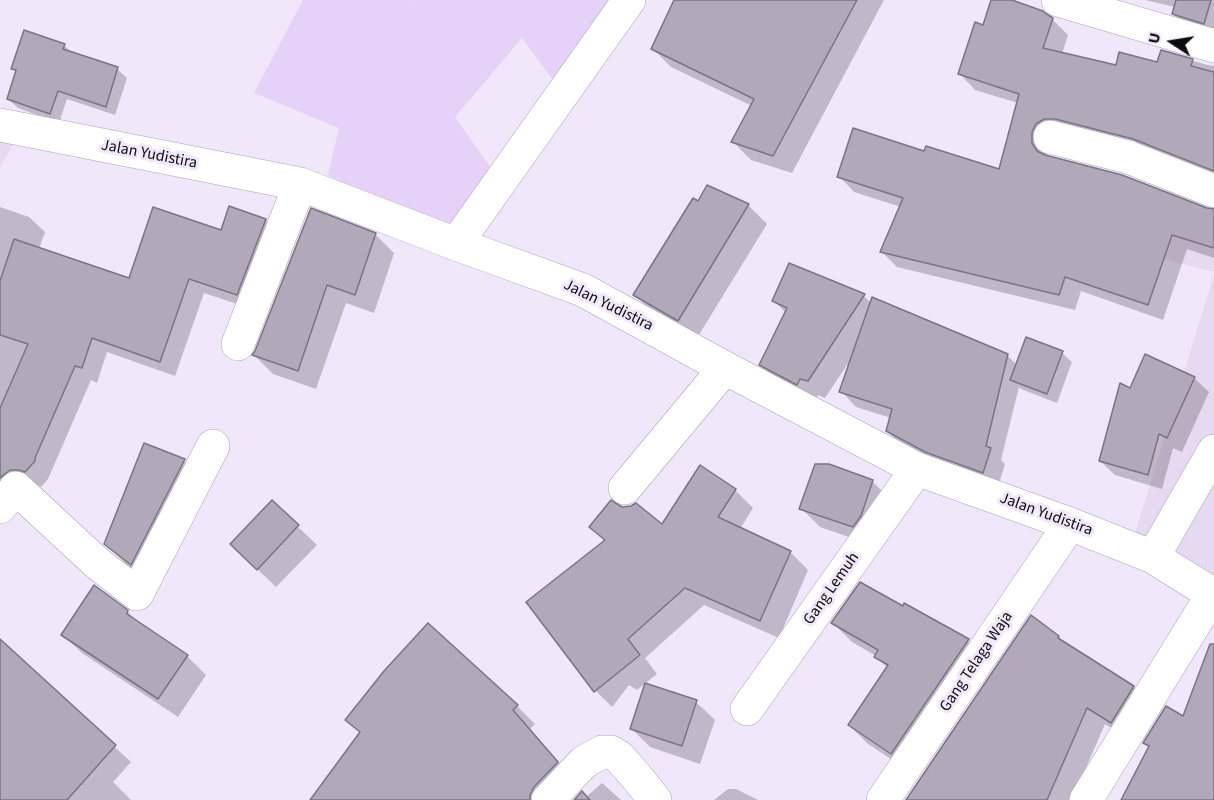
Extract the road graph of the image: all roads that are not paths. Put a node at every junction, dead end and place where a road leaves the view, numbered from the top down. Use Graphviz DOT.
graph roads {
  1 [pos="630,0"];
  2 [pos="1058,0"];
  3 [pos="1214,46"];
  4 [pos="0,125"];
  5 [pos="1050,137"];
  6 [pos="300,184"];
  7 [pos="1214,190"];
  8 [pos="456,244"];
  9 [pos="238,344"];
  10 [pos="725,368"];
  11 [pos="213,446"];
  12 [pos="1214,451"];
  13 [pos="917,469"];
  14 [pos="625,488"];
  15 [pos="0,507"];
  16 [pos="1070,524"];
  17 [pos="1154,557"];
  18 [pos="1213,595"];
  19 [pos="747,709"];
  20 [pos="548,800"];
  21 [pos="655,800"];
  22 [pos="883,800"];
  23 [pos="1086,800"];
  1 -- 8 [label="street"];
  2 -- 3 [label="street"];
  4 -- 6 [label="street, Jalan Yudistira"];
  5 -- 7 [label="street"];
  6 -- 8 [label="street, Jalan Yudistira"];
  6 -- 9 [label="street"];
  8 -- 10 [label="street, Jalan Yudistira"];
  10 -- 13 [label="street, Jalan Yudistira"];
  10 -- 14 [label="street"];
  11 -- 15 [label="street"];
  12 -- 17 [label="street"];
  13 -- 16 [label="street, Jalan Yudistira"];
  13 -- 19 [label="street, Gang Lemuh"];
  16 -- 17 [label="street, Jalan Yudistira"];
  16 -- 22 [label="street, Gang Telaga Waja"];
  17 -- 18 [label="street, Jalan Yudistira"];
  18 -- 23 [label="street"];
  20 -- 21 [label="street"];
}
